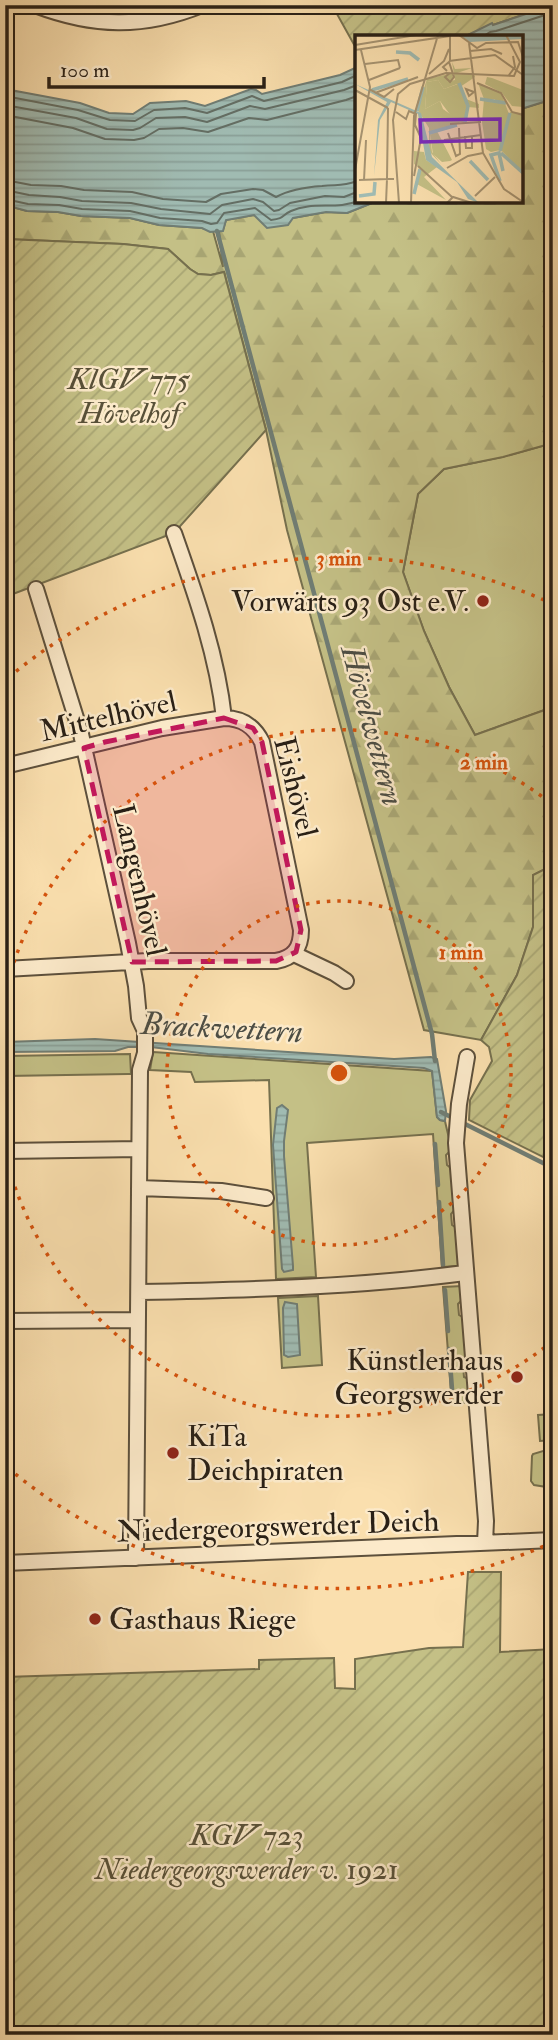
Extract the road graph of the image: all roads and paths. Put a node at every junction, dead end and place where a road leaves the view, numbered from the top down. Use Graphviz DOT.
graph roads {
  1 [pos="35,5"];
  2 [pos="201,5"];
  3 [pos="174,533"];
  4 [pos="36,589"];
  5 [pos="224,718"];
  6 [pos="84,748"];
  7 [pos="5,766"];
  8 [pos="294,954"];
  9 [pos="132,962"];
  10 [pos="5,968"];
  11 [pos="346,981"];
  12 [pos="467,1057"];
  13 [pos="139,1149"];
  14 [pos="5,1151"];
  15 [pos="139,1188"];
  16 [pos="266,1198"];
  17 [pos="465,1273"];
  18 [pos="139,1292"];
  19 [pos="138,1320"];
  20 [pos="5,1321"];
  21 [pos="553,1540"];
  22 [pos="485,1543"];
  23 [pos="136,1558"];
  24 [pos="5,1563"];
  1 -- 2 [label="street"];
  3 -- 5 [label="street"];
  4 -- 6 [label="street, Langenhövel"];
  5 -- 6 [label="street, Mittelhövel"];
  5 -- 8 [label="street, Eishövel"];
  6 -- 7 [label="street, Mittelhövel"];
  6 -- 9 [label="street, Langenhövel"];
  8 -- 9 [label="street"];
  8 -- 11 [label="street"];
  9 -- 10 [label="street"];
  9 -- 13 [label="street, Langenhövel"];
  12 -- 17 [label="street"];
  13 -- 14 [label="street"];
  13 -- 15 [label="street, Langenhövel"];
  15 -- 16 [label="street"];
  15 -- 18 [label="street, Langenhövel"];
  17 -- 18 [label="street"];
  17 -- 22 [label="street"];
  18 -- 19 [label="street, Langenhövel"];
  19 -- 20 [label="street"];
  19 -- 23 [label="street, Langenhövel"];
  21 -- 22 [label="street, Niedergeorgswerder Deich"];
  22 -- 23 [label="street, Niedergeorgswerder Deich"];
  23 -- 24 [label="street, Niedergeorgswerder Deich"];
}
